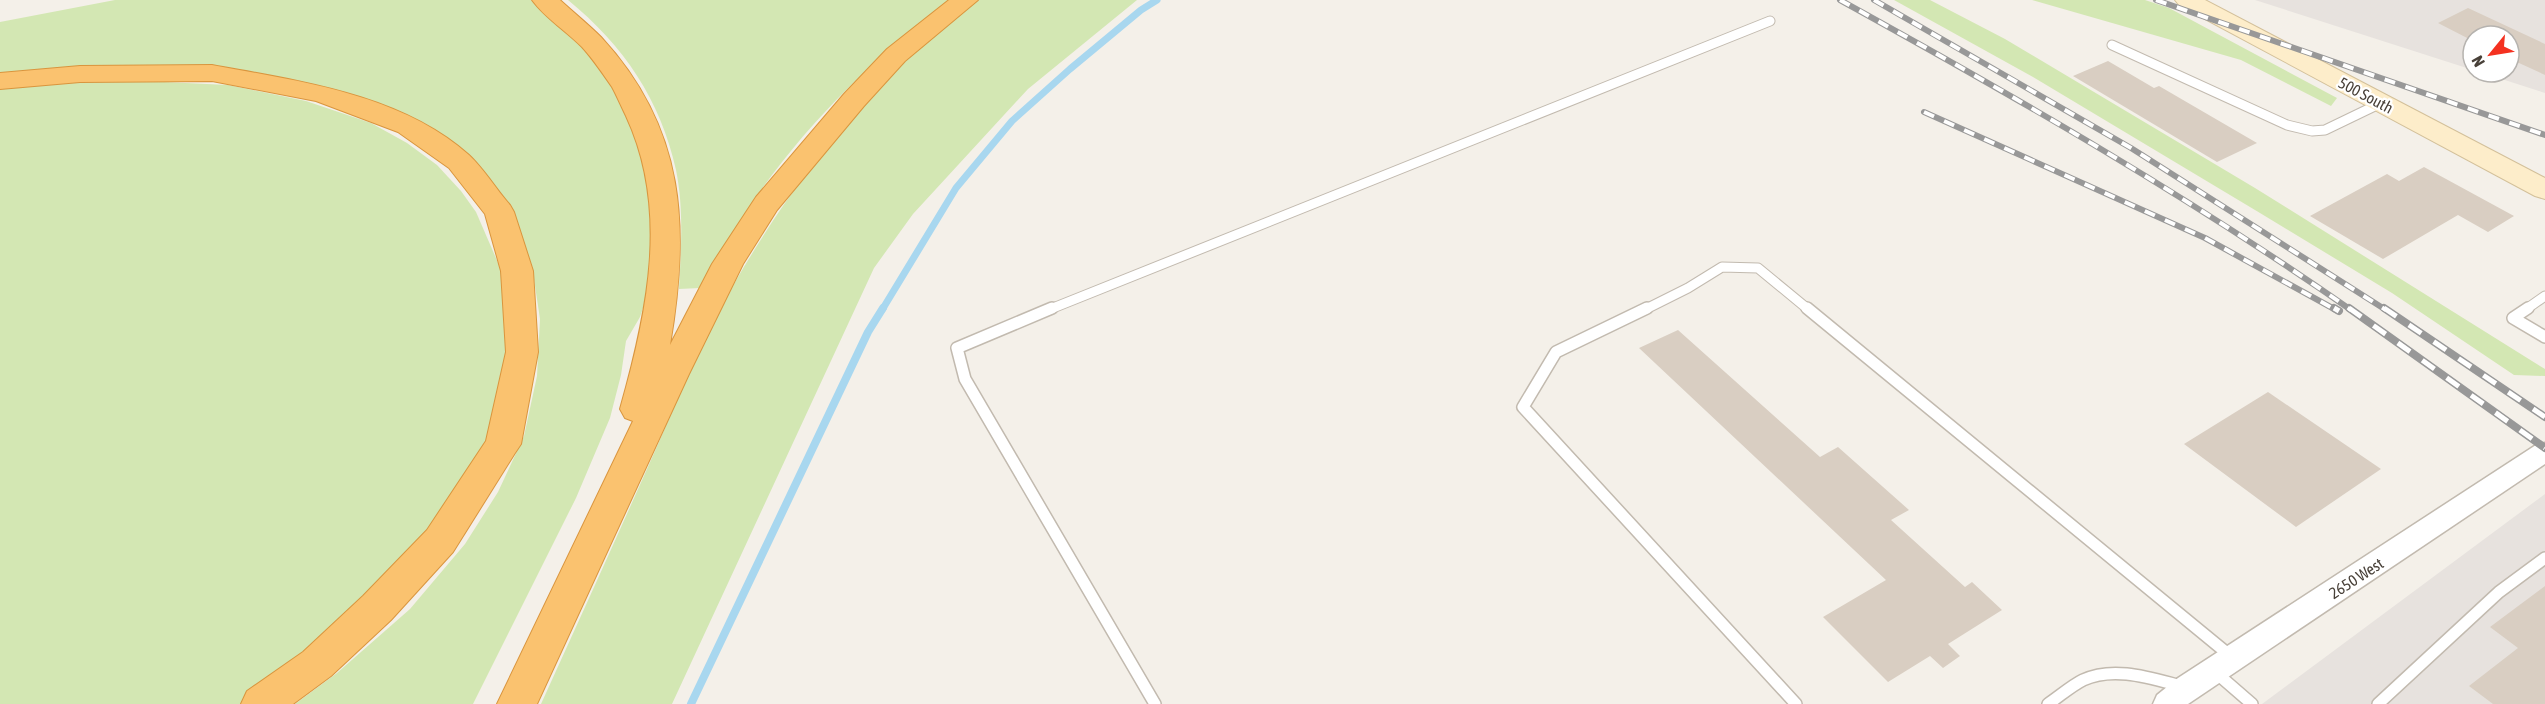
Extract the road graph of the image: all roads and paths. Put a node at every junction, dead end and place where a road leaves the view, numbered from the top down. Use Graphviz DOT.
graph roads {
  1 [pos="545,0"];
  2 [pos="965,0"];
  3 [pos="2187,0"];
  4 [pos="1770,21"];
  5 [pos="2112,45"];
  6 [pos="0,81"];
  7 [pos="2381,103"];
  8 [pos="2545,190"];
  9 [pos="2545,296"];
  10 [pos="2545,337"];
  11 [pos="2545,452"];
  12 [pos="603,523"];
  13 [pos="2545,558"];
  14 [pos="2224,664"];
  15 [pos="2188,687"];
  16 [pos="261,704"];
  17 [pos="517,704"];
  18 [pos="1155,704"];
  19 [pos="1796,704"];
  20 [pos="2048,704"];
  21 [pos="2167,704"];
  22 [pos="2252,704"];
  23 [pos="2378,704"];
  1 -- 12 [label="highway"];
  2 -- 12 [label="highway"];
  3 -- 7 [label="street, 500 South"];
  4 -- 18 [label="lane"];
  5 -- 7 [label="lane"];
  6 -- 16 [label="highway"];
  7 -- 8 [label="street, 500 South"];
  9 -- 10 [label="lane"];
  11 -- 14 [label="street, 2650 West"];
  12 -- 17 [label="highway"];
  13 -- 23 [label="lane"];
  14 -- 15 [label="street, 2650 West"];
  14 -- 19 [label="lane"];
  14 -- 22 [label="lane"];
  15 -- 20 [label="lane"];
  15 -- 21 [label="street, 2650 West"];
}
